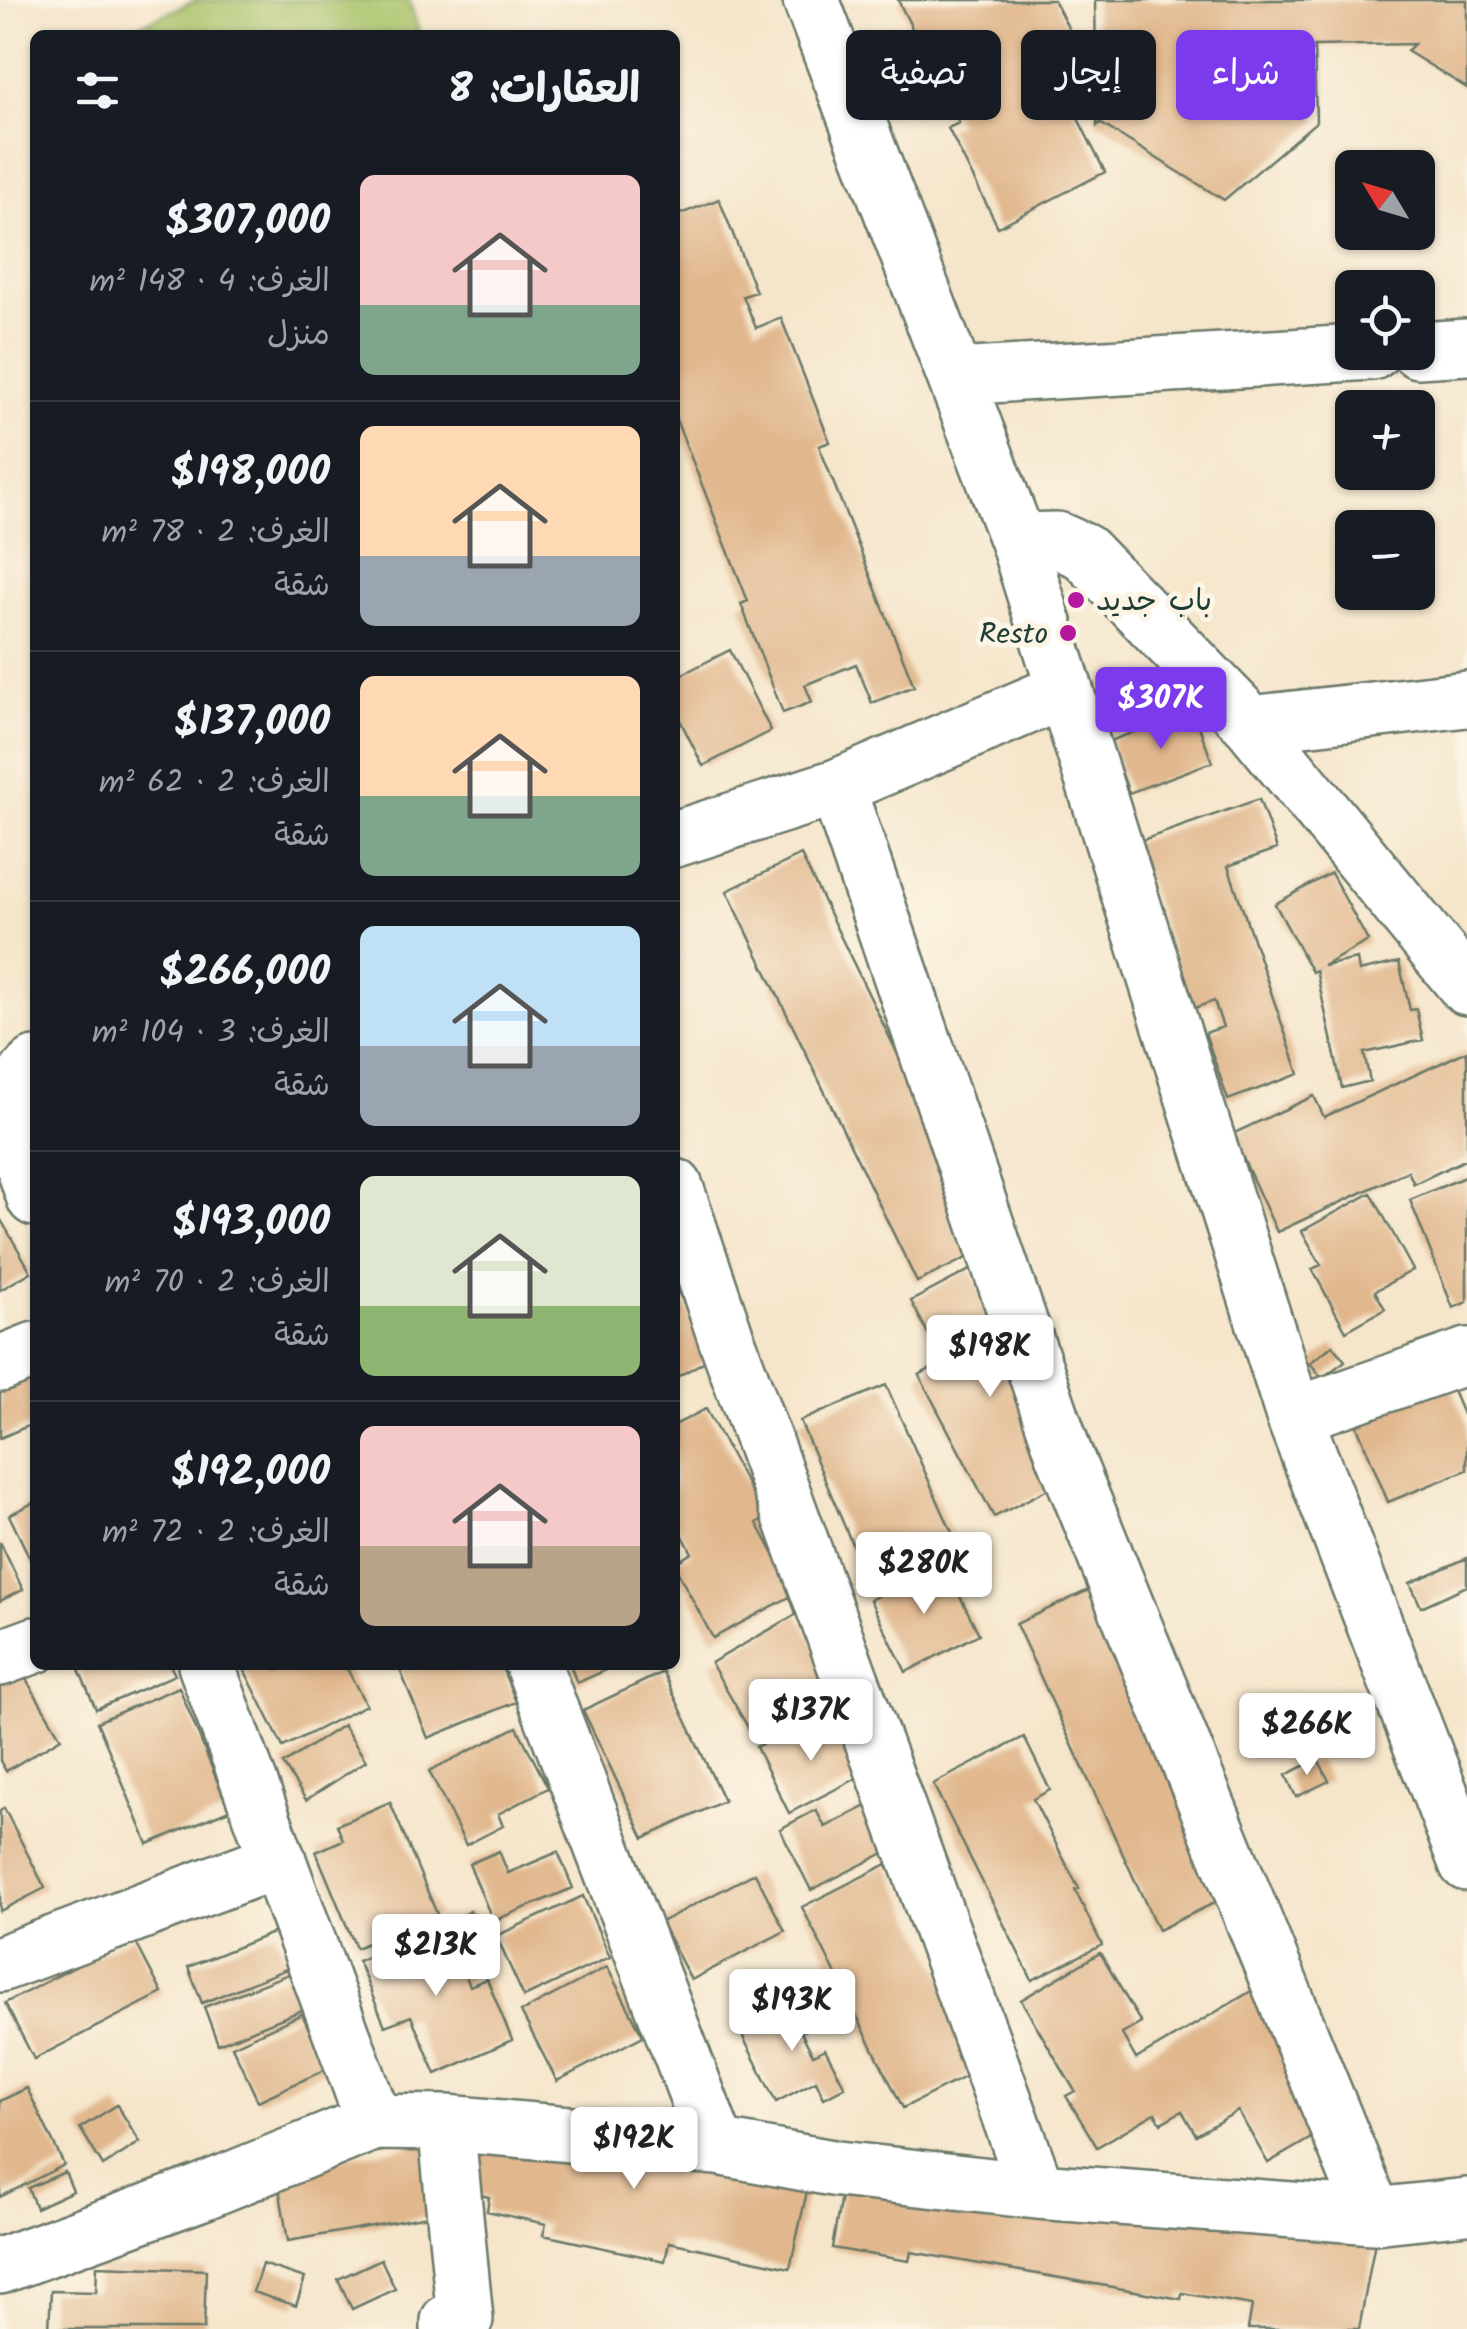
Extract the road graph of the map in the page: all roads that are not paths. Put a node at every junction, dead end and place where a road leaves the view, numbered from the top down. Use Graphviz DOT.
graph roads {
  1 [pos="811,0"];
  2 [pos="1467,347"];
  3 [pos="1435,349"];
  4 [pos="1335,354"];
  5 [pos="956,376"];
  6 [pos="1018,541"];
  7 [pos="1065,690"];
  8 [pos="1467,699"];
  9 [pos="1251,724"];
  10 [pos="837,787"];
  11 [pos="680,837"];
  12 [pos="1467,988"];
  13 [pos="30,1068"];
  14 [pos="30,1184"];
  15 [pos="680,1202"];
  16 [pos="30,1352"];
  17 [pos="1467,1356"];
  18 [pos="0,1364"];
  19 [pos="1294,1416"];
  20 [pos="30,1646"];
  21 [pos="0,1658"];
  22 [pos="208,1670"];
  23 [pos="536,1670"];
  24 [pos="278,1860"];
  25 [pos="1467,1863"];
  26 [pos="0,1964"];
  27 [pos="374,2122"];
  28 [pos="446,2123"];
  29 [pos="717,2147"];
  30 [pos="1037,2191"];
  31 [pos="1467,2206"];
  32 [pos="1374,2216"];
  33 [pos="0,2266"];
  34 [pos="449,2325"];
  1 -- 5 [label="street"];
  2 -- 3 [label="street"];
  4 -- 5 [label="street"];
  5 -- 6 [label="street"];
  6 -- 7 [label="street"];
  6 -- 9 [label="street"];
  7 -- 10 [label="street"];
  7 -- 19 [label="street"];
  8 -- 9 [label="street"];
  9 -- 12 [label="street"];
  10 -- 11 [label="street"];
  10 -- 32 [label="street"];
  13 -- 14 [label="street"];
  15 -- 30 [label="street"];
  16 -- 18 [label="street"];
  17 -- 19 [label="street"];
  19 -- 25 [label="street"];
  20 -- 21 [label="street"];
  22 -- 24 [label="street"];
  23 -- 29 [label="street"];
  24 -- 26 [label="street"];
  24 -- 27 [label="street"];
  27 -- 28 [label="street"];
  27 -- 33 [label="street"];
  28 -- 29 [label="street"];
  28 -- 34 [label="street"];
  29 -- 30 [label="street"];
  30 -- 32 [label="street"];
  31 -- 32 [label="street"];
}
